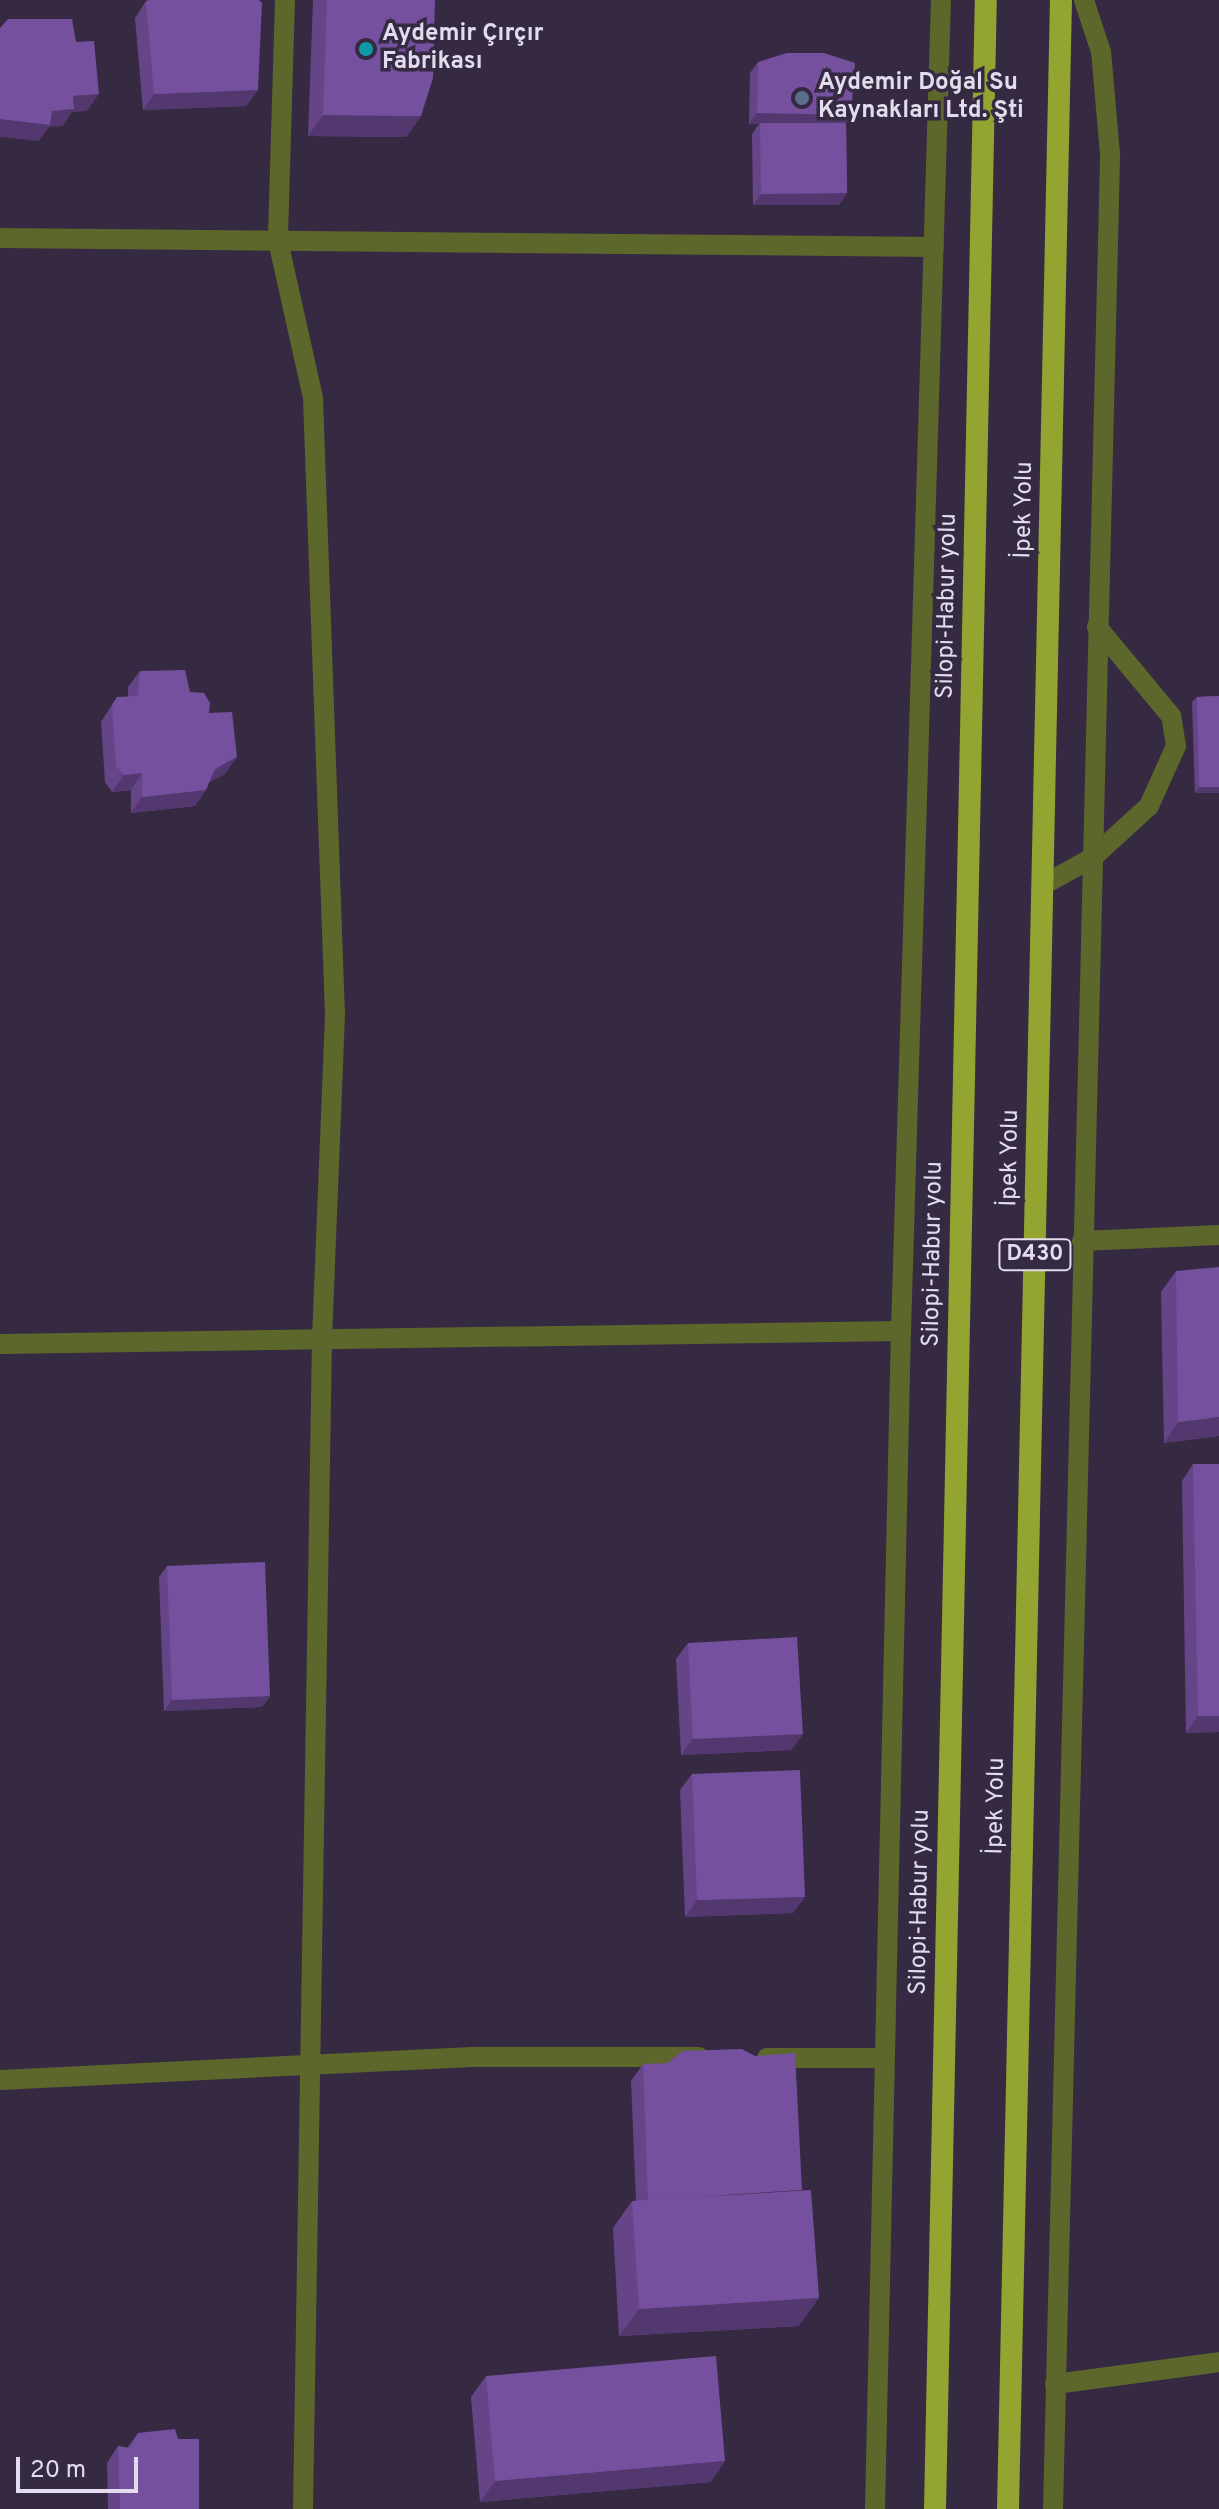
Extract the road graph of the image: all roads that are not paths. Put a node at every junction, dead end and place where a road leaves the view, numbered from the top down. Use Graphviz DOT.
graph roads {
  1 [pos="285,0"];
  2 [pos="941,0"];
  3 [pos="986,0"];
  4 [pos="1061,0"];
  5 [pos="1084,0"];
  6 [pos="0,238"];
  7 [pos="278,241"];
  8 [pos="934,247"];
  9 [pos="1097,627"];
  10 [pos="1092,858"];
  11 [pos="1043,885"];
  12 [pos="1219,1235"];
  13 [pos="1082,1241"];
  14 [pos="901,1331"];
  15 [pos="322,1338"];
  16 [pos="0,1344"];
  17 [pos="884,2058"];
  18 [pos="307,2065"];
  19 [pos="0,2080"];
  20 [pos="1219,2362"];
  21 [pos="1055,2384"];
  22 [pos="303,2509"];
  23 [pos="875,2509"];
  24 [pos="935,2509"];
  25 [pos="1008,2509"];
  26 [pos="1053,2509"];
  1 -- 7 [label="street"];
  2 -- 8 [label="street"];
  3 -- 24 [label="highway, Silopi-Habur yolu"];
  4 -- 11 [label="highway, İpek Yolu / D430"];
  5 -- 9 [label="street"];
  6 -- 7 [label="street"];
  7 -- 8 [label="street"];
  7 -- 15 [label="street"];
  8 -- 14 [label="street"];
  9 -- 10 [label="street"];
  9 -- 10 [label="street"];
  10 -- 11 [label="street"];
  10 -- 13 [label="street"];
  11 -- 25 [label="highway, İpek Yolu / D430"];
  12 -- 13 [label="street"];
  13 -- 21 [label="street"];
  14 -- 15 [label="street"];
  14 -- 17 [label="street"];
  15 -- 16 [label="street"];
  15 -- 18 [label="street"];
  17 -- 18 [label="street"];
  17 -- 23 [label="street"];
  18 -- 19 [label="street"];
  18 -- 22 [label="street"];
  20 -- 21 [label="street"];
  21 -- 26 [label="street"];
}
